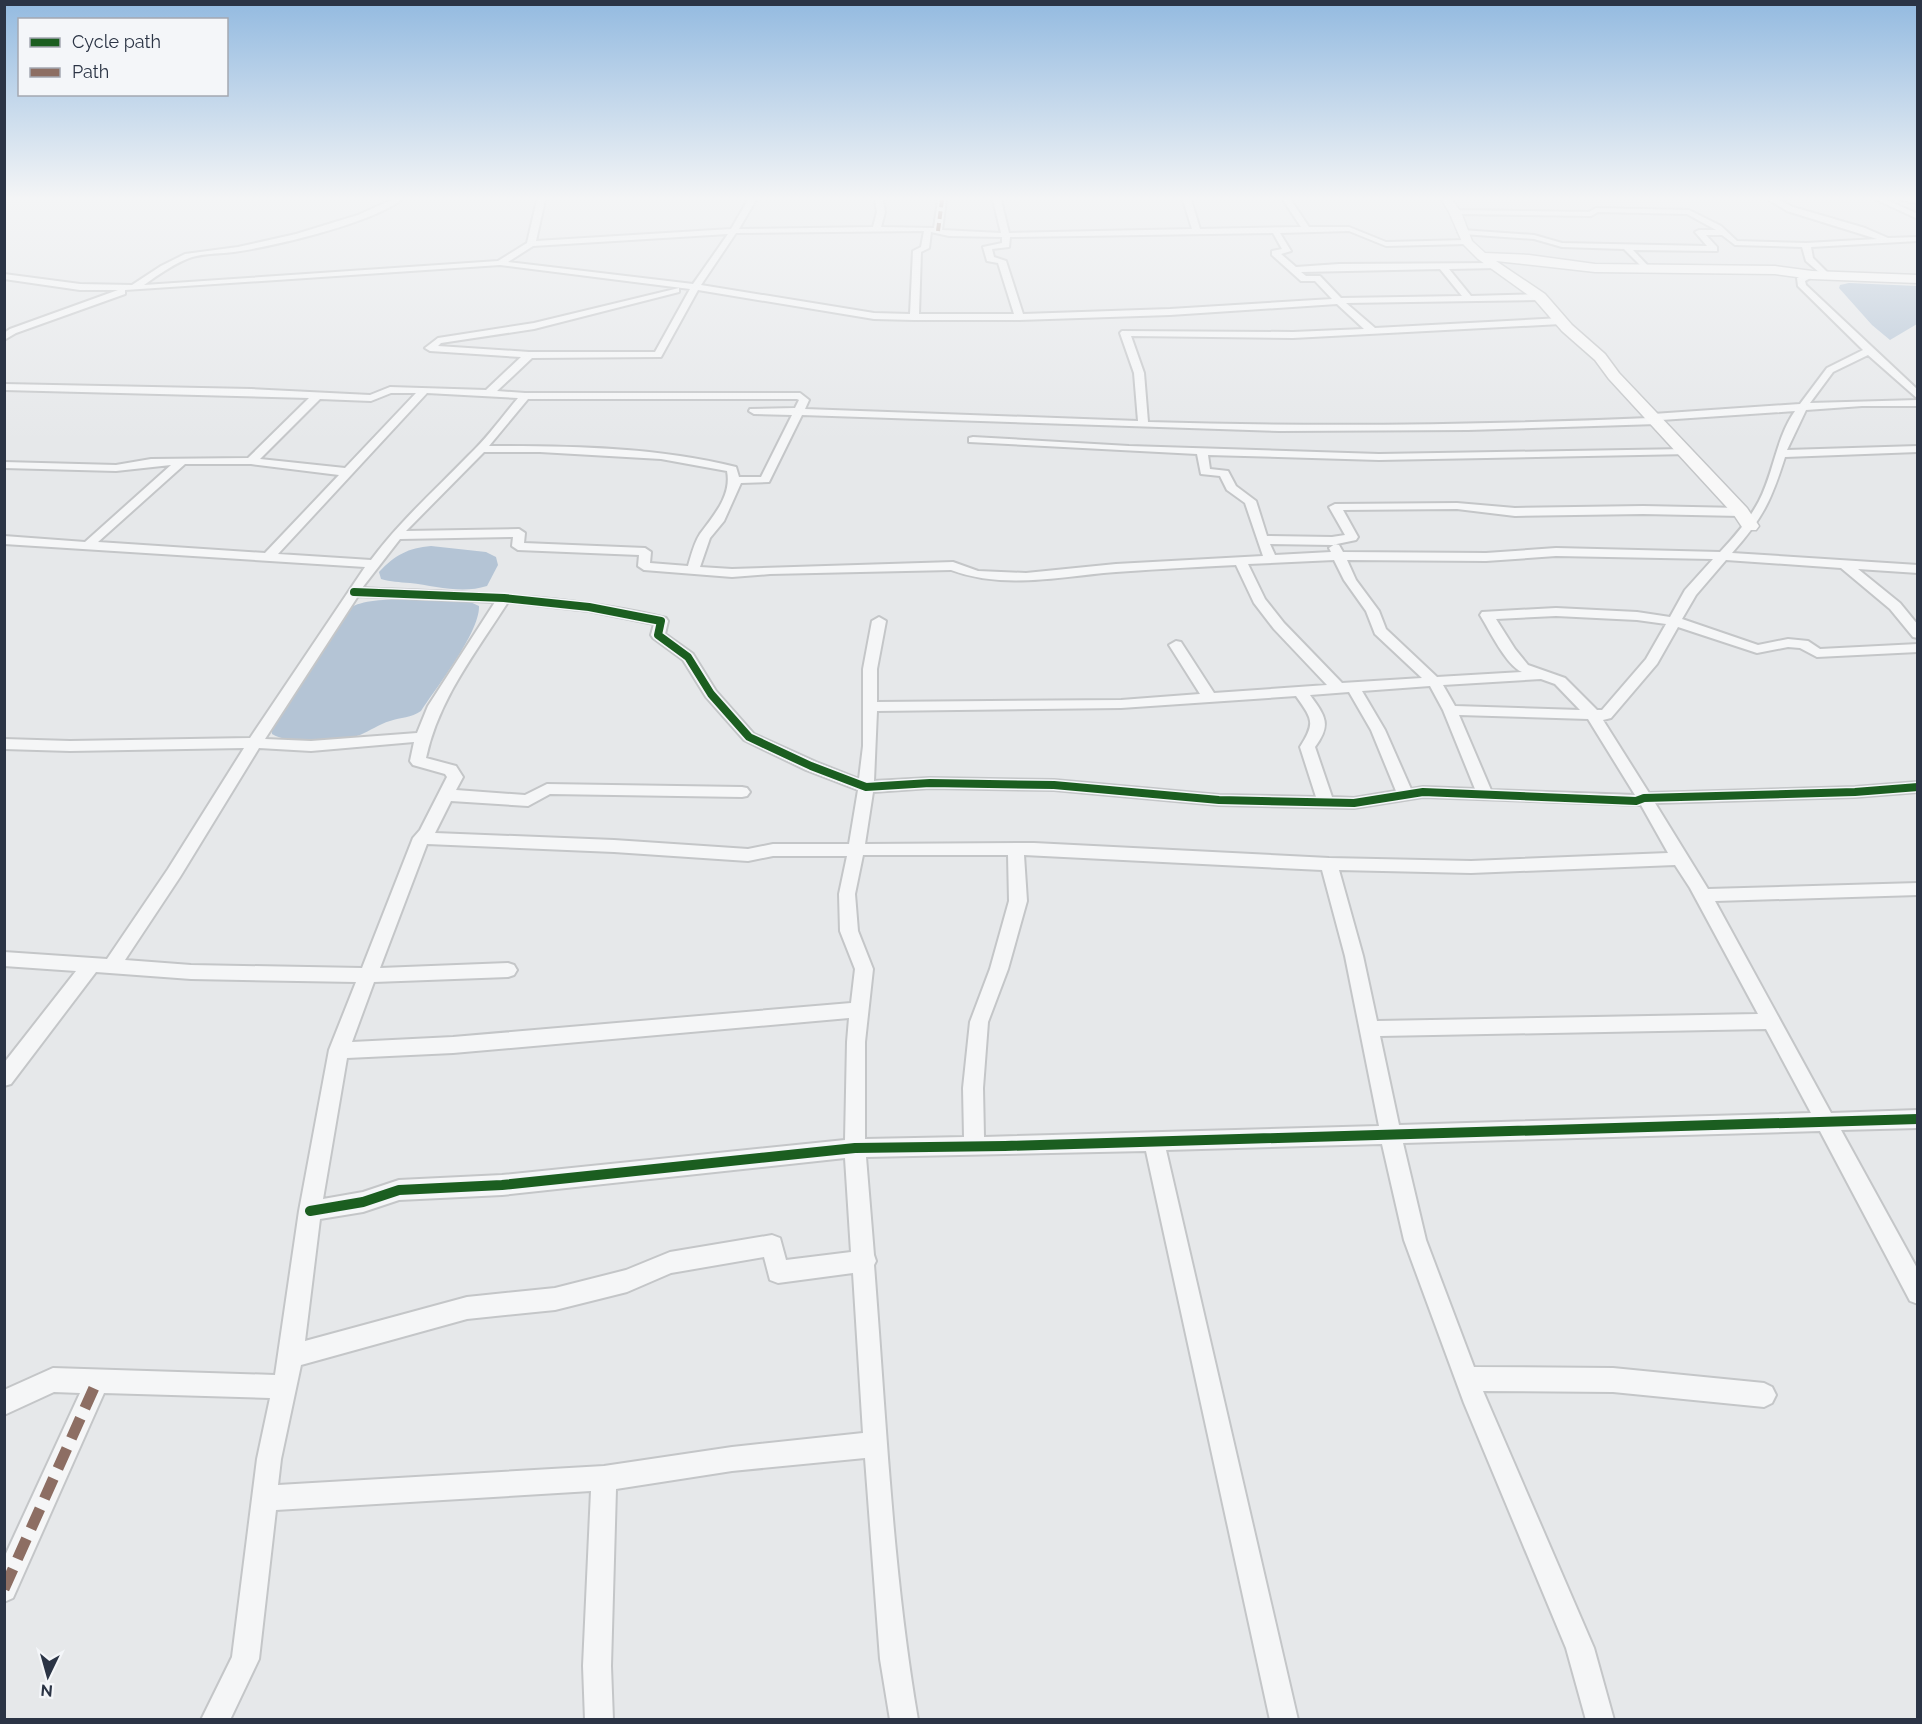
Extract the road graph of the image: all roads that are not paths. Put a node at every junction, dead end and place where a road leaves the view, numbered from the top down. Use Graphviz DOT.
graph roads {
  1 [pos="35,280"];
  2 [pos="146,280"];
  3 [pos="254,280"];
  4 [pos="642,280"];
  5 [pos="700,280"];
  6 [pos="916,280"];
  7 [pos="1008,280"];
  8 [pos="1319,280"];
  9 [pos="1454,280"];
  10 [pos="1516,280"];
  11 [pos="1800,280"];
  12 [pos="695,287"];
  13 [pos="134,288"];
  14 [pos="1540,297"];
  15 [pos="1469,299"];
  16 [pos="1340,302"];
  17 [pos="914,317"];
  18 [pos="1019,317"];
  19 [pos="1561,321"];
  20 [pos="1373,331"];
  21 [pos="4,337"];
  22 [pos="1869,351"];
  23 [pos="529,355"];
  24 [pos="4,387"];
  25 [pos="423,391"];
  26 [pos="489,393"];
  27 [pos="318,396"];
  28 [pos="525,396"];
  29 [pos="1917,396"];
  30 [pos="1917,403"];
  31 [pos="1803,407"];
  32 [pos="754,411"];
  33 [pos="798,412"];
  34 [pos="1655,419"];
  35 [pos="1143,424"];
  36 [pos="973,440"];
  37 [pos="481,449"];
  38 [pos="1917,449"];
  39 [pos="1202,452"];
  40 [pos="1686,452"];
  41 [pos="1780,454"];
  42 [pos="182,461"];
  43 [pos="251,461"];
  44 [pos="4,465"];
  45 [pos="346,472"];
  46 [pos="734,480"];
  47 [pos="1741,512"];
  48 [pos="1750,526"];
  49 [pos="396,535"];
  50 [pos="4,540"];
  51 [pos="1262,540"];
  52 [pos="1332,541"];
  53 [pos="88,544"];
  54 [pos="1338,556"];
  55 [pos="1722,556"];
  56 [pos="268,557"];
  57 [pos="1271,560"];
  58 [pos="1241,562"];
  59 [pos="1843,563"];
  60 [pos="374,564"];
  61 [pos="1917,569"];
  62 [pos="692,571"];
  63 [pos="354,592"];
  64 [pos="504,598"];
  65 [pos="879,621"];
  66 [pos="1674,621"];
  67 [pos="1917,634"];
  68 [pos="1176,645"];
  69 [pos="1917,648"];
  70 [pos="1545,676"];
  71 [pos="1434,681"];
  72 [pos="1345,687"];
  73 [pos="1300,691"];
  74 [pos="1210,698"];
  75 [pos="871,707"];
  76 [pos="1450,710"];
  77 [pos="1593,715"];
  78 [pos="423,737"];
  79 [pos="254,743"];
  80 [pos="4,744"];
  81 [pos="866,787"];
  82 [pos="1917,787"];
  83 [pos="742,792"];
  84 [pos="1485,794"];
  85 [pos="446,795"];
  86 [pos="1407,795"];
  87 [pos="1644,798"];
  88 [pos="1326,802"];
  89 [pos="421,838"];
  90 [pos="1016,849"];
  91 [pos="856,850"];
  92 [pos="1678,859"];
  93 [pos="1329,864"];
  94 [pos="1917,889"];
  95 [pos="1703,895"];
  96 [pos="4,959"];
  97 [pos="92,964"];
  98 [pos="112,966"];
  99 [pos="508,970"];
  100 [pos="370,975"];
  101 [pos="859,1010"];
  102 [pos="1771,1021"];
  103 [pos="1368,1029"];
  104 [pos="339,1050"];
  105 [pos="4,1078"];
  106 [pos="1917,1119"];
  107 [pos="1826,1122"];
  108 [pos="1390,1135"];
  109 [pos="1154,1141"];
  110 [pos="974,1147"];
  111 [pos="855,1148"];
  112 [pos="310,1211"];
  113 [pos="865,1261"];
  114 [pos="1917,1293"];
  115 [pos="291,1356"];
  116 [pos="1467,1379"];
  117 [pos="97,1381"];
  118 [pos="284,1387"];
  119 [pos="1764,1395"];
  120 [pos="4,1403"];
  121 [pos="877,1444"];
  122 [pos="604,1478"];
  123 [pos="264,1498"];
  124 [pos="4,1589"];
  125 [pos="215,1719"];
  126 [pos="599,1719"];
  127 [pos="904,1719"];
  128 [pos="1284,1719"];
  129 [pos="1600,1719"];
  1 -- 13 [label="street"];
  2 -- 13 [label="street"];
  3 -- 13 [label="street"];
  4 -- 12 [label="street"];
  5 -- 12 [label="street"];
  6 -- 17 [label="street"];
  7 -- 18 [label="street"];
  8 -- 16 [label="street"];
  9 -- 15 [label="street"];
  10 -- 14 [label="street"];
  11 -- 22 [label="street"];
  12 -- 17 [label="street"];
  12 -- 23 [label="street"];
  12 -- 23 [label="street"];
  13 -- 21 [label="street"];
  14 -- 15 [label="street"];
  14 -- 19 [label="street"];
  15 -- 16 [label="street"];
  16 -- 18 [label="street"];
  16 -- 20 [label="street"];
  17 -- 18 [label="street"];
  19 -- 20 [label="street"];
  19 -- 34 [label="street"];
  20 -- 35 [label="street"];
  22 -- 29 [label="street"];
  22 -- 31 [label="street"];
  23 -- 26 [label="street"];
  24 -- 27 [label="street"];
  25 -- 26 [label="street"];
  25 -- 27 [label="street"];
  25 -- 45 [label="street"];
  26 -- 28 [label="street"];
  27 -- 43 [label="street"];
  28 -- 33 [label="street"];
  28 -- 37 [label="street"];
  30 -- 31 [label="street"];
  31 -- 34 [label="street"];
  31 -- 41 [label="street"];
  32 -- 33 [label="street"];
  33 -- 35 [label="street"];
  33 -- 46 [label="street"];
  34 -- 35 [label="street"];
  34 -- 40 [label="street"];
  36 -- 39 [label="street"];
  37 -- 46 [label="street"];
  37 -- 49 [label="street"];
  38 -- 41 [label="street"];
  39 -- 40 [label="street"];
  39 -- 51 [label="street"];
  40 -- 47 [label="street"];
  41 -- 48 [label="street"];
  42 -- 43 [label="street"];
  42 -- 44 [label="street"];
  42 -- 53 [label="street"];
  43 -- 45 [label="street"];
  45 -- 56 [label="street"];
  46 -- 62 [label="street"];
  47 -- 48 [label="street"];
  47 -- 52 [label="street"];
  48 -- 55 [label="street"];
  49 -- 60 [label="street"];
  49 -- 62 [label="street"];
  50 -- 53 [label="street"];
  51 -- 52 [label="street"];
  51 -- 57 [label="street"];
  52 -- 54 [label="street"];
  53 -- 56 [label="street"];
  54 -- 55 [label="street"];
  54 -- 57 [label="street"];
  54 -- 71 [label="street"];
  55 -- 59 [label="street"];
  55 -- 66 [label="street"];
  56 -- 60 [label="street"];
  57 -- 58 [label="street"];
  58 -- 62 [label="street"];
  58 -- 72 [label="street"];
  59 -- 61 [label="street"];
  59 -- 67 [label="street"];
  60 -- 63 [label="street"];
  63 -- 64 [label="street"];
  63 -- 79 [label="street"];
  64 -- 78 [label="street"];
  64 -- 81 [label="street"];
  65 -- 75 [label="street"];
  66 -- 69 [label="street"];
  66 -- 70 [label="street"];
  66 -- 77 [label="street"];
  68 -- 74 [label="street"];
  70 -- 71 [label="street"];
  70 -- 77 [label="street"];
  71 -- 72 [label="street"];
  71 -- 76 [label="street"];
  72 -- 73 [label="street"];
  72 -- 86 [label="street"];
  73 -- 74 [label="street"];
  73 -- 88 [label="street"];
  74 -- 75 [label="street"];
  75 -- 81 [label="street"];
  76 -- 77 [label="street"];
  76 -- 84 [label="street"];
  77 -- 87 [label="street"];
  78 -- 79 [label="street"];
  78 -- 85 [label="street"];
  79 -- 80 [label="street"];
  79 -- 98 [label="street"];
  81 -- 88 [label="street"];
  81 -- 91 [label="street"];
  82 -- 87 [label="street"];
  83 -- 85 [label="street"];
  84 -- 86 [label="street"];
  84 -- 87 [label="street"];
  85 -- 89 [label="street"];
  86 -- 88 [label="street"];
  87 -- 92 [label="street"];
  89 -- 91 [label="street"];
  89 -- 100 [label="street"];
  90 -- 91 [label="street"];
  90 -- 93 [label="street"];
  90 -- 110 [label="street"];
  91 -- 101 [label="street"];
  92 -- 93 [label="street"];
  92 -- 95 [label="street"];
  93 -- 103 [label="street"];
  94 -- 95 [label="street"];
  95 -- 102 [label="street"];
  96 -- 97 [label="street"];
  97 -- 98 [label="street"];
  97 -- 105 [label="street"];
  98 -- 100 [label="street"];
  99 -- 100 [label="street"];
  100 -- 104 [label="street"];
  101 -- 104 [label="street"];
  101 -- 111 [label="street"];
  102 -- 103 [label="street"];
  102 -- 107 [label="street"];
  103 -- 108 [label="street"];
  104 -- 112 [label="street"];
  106 -- 107 [label="street"];
  107 -- 108 [label="street"];
  107 -- 114 [label="street"];
  108 -- 109 [label="street"];
  108 -- 116 [label="street"];
  109 -- 110 [label="street"];
  109 -- 128 [label="street"];
  110 -- 111 [label="street"];
  111 -- 112 [label="street"];
  111 -- 113 [label="street"];
  112 -- 115 [label="street"];
  113 -- 115 [label="street"];
  113 -- 121 [label="street"];
  115 -- 118 [label="street"];
  116 -- 119 [label="street"];
  116 -- 129 [label="street"];
  117 -- 118 [label="street"];
  117 -- 120 [label="street"];
  117 -- 124 [label="street"];
  118 -- 123 [label="street"];
  121 -- 122 [label="street"];
  121 -- 127 [label="street"];
  122 -- 123 [label="street"];
  122 -- 126 [label="street"];
  123 -- 125 [label="street"];
}
